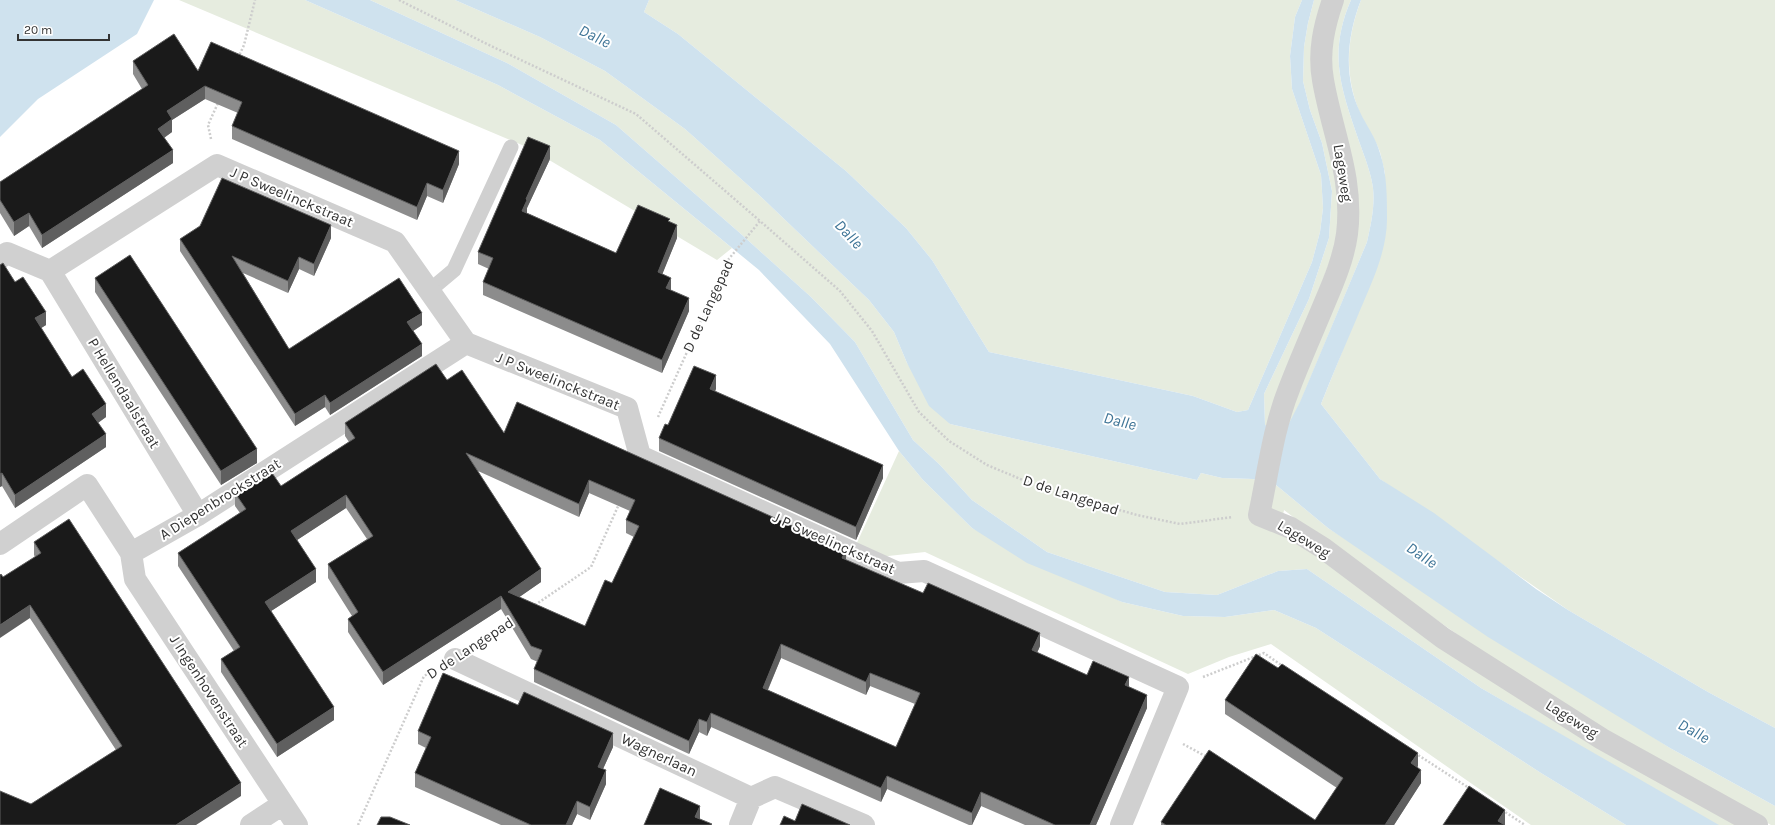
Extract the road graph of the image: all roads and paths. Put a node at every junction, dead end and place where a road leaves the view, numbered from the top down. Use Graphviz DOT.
graph roads {
  1 [pos="255,0"];
  2 [pos="399,0"];
  3 [pos="1333,0"];
  4 [pos="237,59"];
  5 [pos="221,96"];
  6 [pos="511,147"];
  7 [pos="217,165"];
  8 [pos="760,220"];
  9 [pos="0,258"];
  10 [pos="50,271"];
  11 [pos="429,291"];
  12 [pos="466,343"];
  13 [pos="640,456"];
  14 [pos="622,498"];
  15 [pos="198,515"];
  16 [pos="1260,515"];
  17 [pos="0,544"];
  18 [pos="131,553"];
  19 [pos="533,606"];
  20 [pos="513,620"];
  21 [pos="455,659"];
  22 [pos="1290,670"];
  23 [pos="1178,687"];
  24 [pos="1159,734"];
  25 [pos="1414,752"];
  26 [pos="1213,761"];
  27 [pos="1473,791"];
  28 [pos="751,798"];
  29 [pos="283,804"];
  30 [pos="1499,808"];
  31 [pos="250,825"];
  32 [pos="297,825"];
  33 [pos="358,825"];
  34 [pos="740,825"];
  35 [pos="864,825"];
  36 [pos="1120,825"];
  37 [pos="1525,825"];
  38 [pos="1757,825"];
  1 -- 4 [label="path"];
  2 -- 8 [label="path"];
  3 -- 16 [label="street, Lageweg"];
  5 -- 7 [label="path"];
  6 -- 11 [label="lane"];
  7 -- 10 [label="street, J P Sweelinckstraat"];
  7 -- 11 [label="street, J P Sweelinckstraat"];
  8 -- 13 [label="path, D de Langepad"];
  8 -- 16 [label="path, D de Langepad"];
  9 -- 10 [label="street"];
  10 -- 15 [label="street, P Hellendaalstraat"];
  11 -- 12 [label="street, J P Sweelinckstraat"];
  12 -- 13 [label="street, J P Sweelinckstraat"];
  12 -- 15 [label="street, A Diepenbrockstraat"];
  13 -- 23 [label="street, J P Sweelinckstraat"];
  14 -- 19 [label="path"];
  15 -- 18 [label="street, A Diepenbrockstraat"];
  16 -- 38 [label="street, Lageweg"];
  17 -- 18 [label="street"];
  18 -- 29 [label="street, J Ingenhovenstraat"];
  20 -- 21 [label="path, D de Langepad"];
  21 -- 28 [label="street, Wagnerlaan"];
  21 -- 33 [label="path, D de Langepad"];
  22 -- 23 [label="path"];
  23 -- 24 [label="street"];
  24 -- 26 [label="path"];
  24 -- 36 [label="street"];
  25 -- 27 [label="path"];
  28 -- 34 [label="street"];
  28 -- 35 [label="street"];
  29 -- 31 [label="street"];
  29 -- 32 [label="street, J Ingenhovenstraat"];
  30 -- 37 [label="path"];
}
